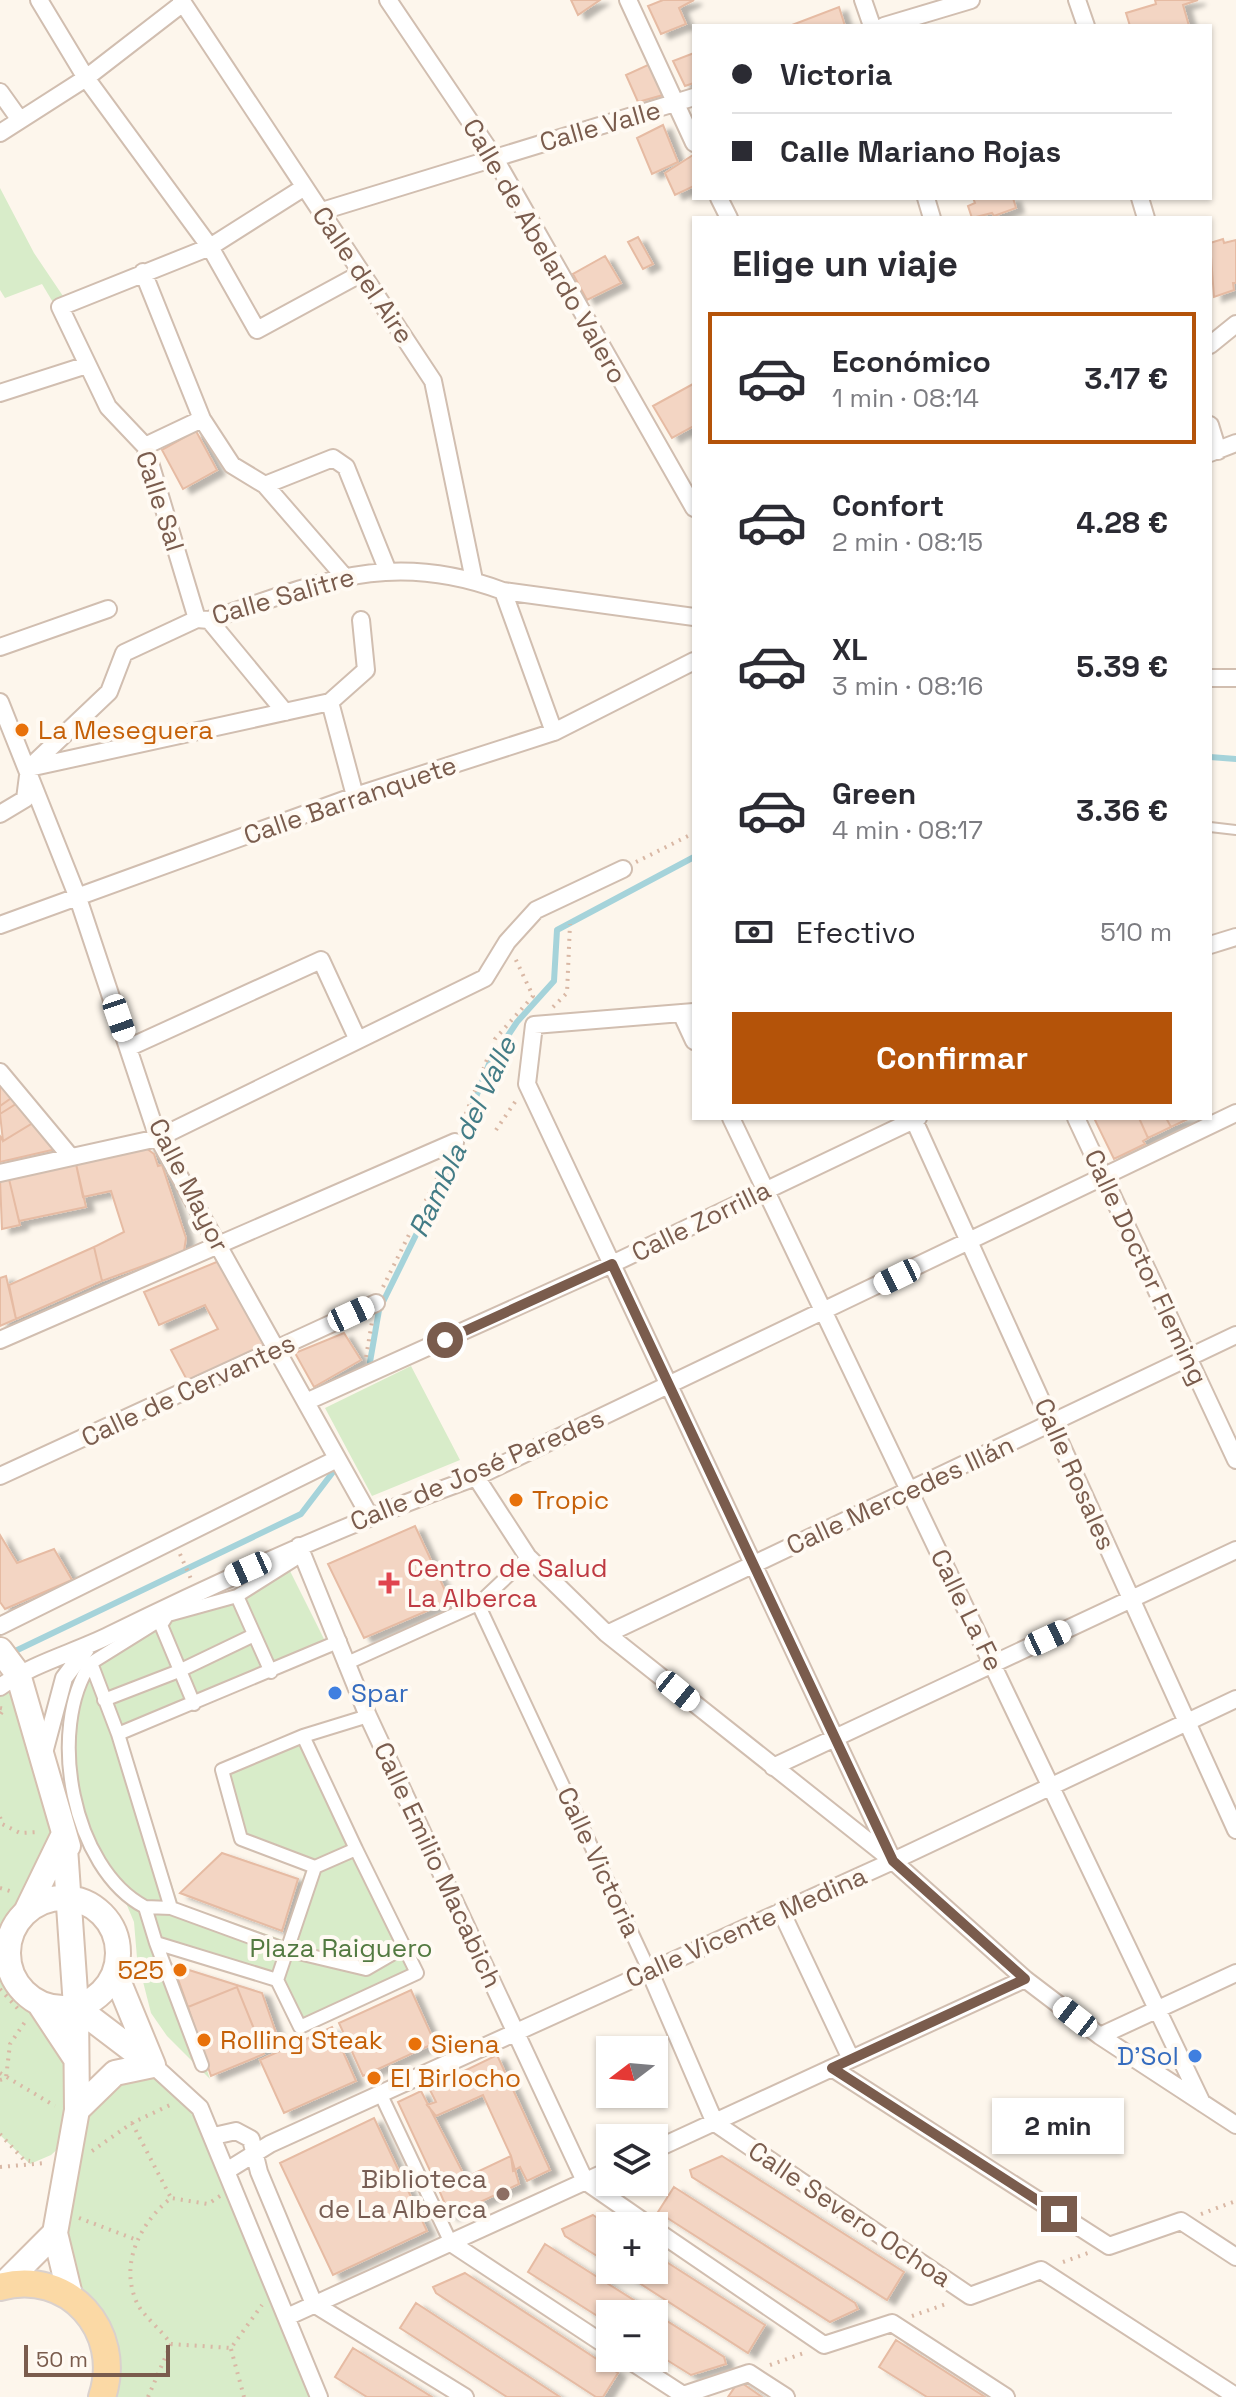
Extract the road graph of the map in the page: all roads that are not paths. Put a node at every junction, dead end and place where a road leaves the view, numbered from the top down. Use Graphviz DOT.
graph roads {
  1 [pos="39,0"];
  2 [pos="388,0"];
  3 [pos="628,0"];
  4 [pos="863,0"];
  5 [pos="971,0"];
  6 [pos="1077,0"];
  7 [pos="182,2"];
  8 [pos="871,24"];
  9 [pos="891,24"];
  10 [pos="1085,24"];
  11 [pos="86,78"];
  12 [pos="0,92"];
  13 [pos="692,98"];
  14 [pos="676,104"];
  15 [pos="20,120"];
  16 [pos="0,133"];
  17 [pos="692,139"];
  18 [pos="494,157"];
  19 [pos="303,188"];
  20 [pos="322,211"];
  21 [pos="210,247"];
  22 [pos="143,272"];
  23 [pos="362,273"];
  24 [pos="1236,324"];
  25 [pos="1212,343"];
  26 [pos="87,365"];
  27 [pos="0,393"];
  28 [pos="202,419"];
  29 [pos="1236,443"];
  30 [pos="145,446"];
  31 [pos="1214,452"];
  32 [pos="265,485"];
  33 [pos="692,504"];
  34 [pos="387,569"];
  35 [pos="343,575"];
  36 [pos="474,580"];
  37 [pos="503,591"];
  38 [pos="108,609"];
  39 [pos="692,617"];
  40 [pos="203,620"];
  41 [pos="361,620"];
  42 [pos="0,647"];
  43 [pos="692,662"];
  44 [pos="1212,678"];
  45 [pos="1236,678"];
  46 [pos="0,702"];
  47 [pos="330,702"];
  48 [pos="285,712"];
  49 [pos="554,732"];
  50 [pos="29,768"];
  51 [pos="355,796"];
  52 [pos="0,814"];
  53 [pos="1212,827"];
  54 [pos="1236,830"];
  55 [pos="623,869"];
  56 [pos="78,898"];
  57 [pos="0,925"];
  58 [pos="1236,937"];
  59 [pos="1212,944"];
  60 [pos="687,1012"];
  61 [pos="692,1033"];
  62 [pos="357,1038"];
  63 [pos="130,1047"];
  64 [pos="0,1072"];
  65 [pos="1236,1113"];
  66 [pos="732,1120"];
  67 [pos="913,1120"];
  68 [pos="915,1120"];
  69 [pos="1077,1120"];
  70 [pos="158,1138"];
  71 [pos="455,1142"];
  72 [pos="70,1156"];
  73 [pos="0,1173"];
  74 [pos="1104,1177"];
  75 [pos="765,1189"];
  76 [pos="969,1242"];
  77 [pos="218,1243"];
  78 [pos="612,1264"];
  79 [pos="376,1303"];
  80 [pos="824,1312"];
  81 [pos="1236,1335"];
  82 [pos="0,1340"];
  83 [pos="278,1349"];
  84 [pos="1189,1358"];
  85 [pos="668,1387"];
  86 [pos="308,1401"];
  87 [pos="1052,1423"];
  88 [pos="337,1459"];
  89 [pos="1236,1460"];
  90 [pos="0,1476"];
  91 [pos="476,1477"];
  92 [pos="909,1491"];
  93 [pos="369,1515"];
  94 [pos="300,1550"];
  95 [pos="1236,1550"];
  96 [pos="528,1557"];
  97 [pos="753,1565"];
  98 [pos="237,1596"];
  99 [pos="1131,1599"];
  100 [pos="478,1604"];
  101 [pos="168,1615"];
  102 [pos="0,1626"];
  103 [pos="607,1634"];
  104 [pos="254,1635"];
  105 [pos="340,1641"];
  106 [pos="90,1645"];
  107 [pos="0,1650"];
  108 [pos="91,1663"];
  109 [pos="345,1664"];
  110 [pos="992,1664"];
  111 [pos="179,1671"];
  112 [pos="271,1672"];
  113 [pos="9,1680"];
  114 [pos="1236,1699"];
  115 [pos="104,1700"];
  116 [pos="194,1704"];
  117 [pos="368,1716"];
  118 [pos="1187,1722"];
  119 [pos="118,1734"];
  120 [pos="303,1736"];
  121 [pos="836,1737"];
  122 [pos="44,1753"];
  123 [pos="773,1767"];
  124 [pos="1051,1786"];
  125 [pos="1236,1830"];
  126 [pos="64,1833"];
  127 [pos="356,1849"];
  128 [pos="893,1861"];
  129 [pos="315,1867"];
  130 [pos="74,1899"];
  131 [pos="145,1907"];
  132 [pos="171,1908"];
  133 [pos="27,1910"];
  134 [pos="781,1911"];
  135 [pos="156,1943"];
  136 [pos="404,1947"];
  137 [pos="286,1950"];
  138 [pos="649,1970"];
  139 [pos="115,1973"];
  140 [pos="1236,1973"];
  141 [pos="1025,1979"];
  142 [pos="277,1980"];
  143 [pos="76,2007"];
  144 [pos="1158,2009"];
  145 [pos="34,2010"];
  146 [pos="516,2030"];
  147 [pos="1100,2036"];
  148 [pos="76,2059"];
  149 [pos="851,2059"];
  150 [pos="153,2065"];
  151 [pos="202,2065"];
  152 [pos="832,2068"];
  153 [pos="380,2093"];
  154 [pos="1202,2103"];
  155 [pos="67,2109"];
  156 [pos="715,2123"];
  157 [pos="1236,2125"];
  158 [pos="214,2136"];
  159 [pos="668,2144"];
  160 [pos="255,2154"];
  161 [pos="596,2176"];
  162 [pos="232,2178"];
  163 [pos="585,2181"];
  164 [pos="630,2212"];
  165 [pos="55,2233"];
  166 [pos="668,2238"];
  167 [pos="451,2243"];
  168 [pos="1236,2257"];
  169 [pos="2,2286"];
  170 [pos="70,2295"];
  171 [pos="314,2304"];
  172 [pos="287,2317"];
  173 [pos="596,2339"];
  174 [pos="648,2372"];
  175 [pos="1234,2395"];
  176 [pos="102,2397"];
  177 [pos="319,2397"];
  178 [pos="465,2397"];
  179 [pos="786,2397"];
  180 [pos="1006,2397"];
  1 -- 11 [label="street"];
  2 -- 18 [label="street, Calle de Abelardo Valero"];
  3 -- 14 [label="street"];
  4 -- 8 [label="street"];
  5 -- 9 [label="street"];
  6 -- 10 [label="street"];
  7 -- 11 [label="street"];
  7 -- 19 [label="street, Calle del Aire"];
  11 -- 15 [label="street"];
  11 -- 21 [label="street"];
  12 -- 15 [label="street"];
  13 -- 14 [label="street, Calle Valle"];
  14 -- 17 [label="street"];
  14 -- 18 [label="street, Calle Valle"];
  15 -- 16 [label="street"];
  18 -- 20 [label="street, Calle Valle"];
  18 -- 33 [label="street, Calle de Abelardo Valero"];
  19 -- 20 [label="street, Calle del Aire"];
  19 -- 21 [label="street"];
  20 -- 23 [label="street, Calle del Aire"];
  21 -- 22 [label="street"];
  21 -- 23 [label="street"];
  22 -- 26 [label="street, Calle Sal"];
  22 -- 28 [label="street"];
  23 -- 36 [label="street, Calle del Aire"];
  24 -- 25 [label="street"];
  26 -- 27 [label="street"];
  26 -- 30 [label="street, Calle Sal"];
  28 -- 30 [label="street"];
  28 -- 32 [label="street"];
  29 -- 31 [label="street"];
  30 -- 40 [label="street, Calle Sal"];
  32 -- 34 [label="street"];
  32 -- 35 [label="street"];
  34 -- 35 [label="street, Calle Salitre"];
  34 -- 36 [label="street, Calle Salitre"];
  35 -- 40 [label="street, Calle Salitre"];
  36 -- 37 [label="street, Calle Salitre"];
  37 -- 39 [label="street, Calle Salitre"];
  37 -- 49 [label="street"];
  38 -- 42 [label="street"];
  40 -- 48 [label="street, Calle Sal"];
  40 -- 50 [label="street, Calle Salitre"];
  41 -- 47 [label="street"];
  43 -- 49 [label="street, Calle Barranquete"];
  44 -- 45 [label="street"];
  46 -- 50 [label="street, Calle Mayor"];
  47 -- 48 [label="street"];
  47 -- 51 [label="street"];
  48 -- 50 [label="street"];
  49 -- 51 [label="street, Calle Barranquete"];
  50 -- 52 [label="street"];
  50 -- 56 [label="street, Calle Mayor"];
  51 -- 56 [label="street, Calle Barranquete"];
  53 -- 54 [label="lane"];
  55 -- 62 [label="street"];
  56 -- 57 [label="street, Calle Barranquete"];
  56 -- 63 [label="street, Calle Mayor"];
  58 -- 59 [label="street"];
  60 -- 61 [label="street"];
  60 -- 78 [label="street"];
  62 -- 63 [label="street"];
  62 -- 70 [label="street"];
  63 -- 70 [label="street, Calle Mayor"];
  64 -- 72 [label="street"];
  65 -- 74 [label="street, Calle de José Paredes"];
  66 -- 75 [label="street, Calle La Fe"];
  67 -- 75 [label="street, Calle Zorrilla"];
  68 -- 76 [label="street, Calle Rosales"];
  69 -- 74 [label="street, Calle Doctor Fleming"];
  70 -- 72 [label="street"];
  70 -- 77 [label="street, Calle Mayor"];
  71 -- 77 [label="street"];
  72 -- 73 [label="street"];
  74 -- 76 [label="street, Calle de José Paredes"];
  74 -- 84 [label="street, Calle Doctor Fleming"];
  75 -- 78 [label="street, Calle Zorrilla"];
  75 -- 80 [label="street, Calle La Fe"];
  76 -- 80 [label="street, Calle de José Paredes"];
  76 -- 87 [label="street, Calle Rosales"];
  77 -- 82 [label="street"];
  77 -- 83 [label="street, Calle Mayor"];
  78 -- 85 [label="street"];
  78 -- 86 [label="street, Calle Zorrilla"];
  79 -- 83 [label="street, Calle de Cervantes"];
  80 -- 85 [label="street, Calle de José Paredes"];
  80 -- 92 [label="street, Calle La Fe"];
  81 -- 84 [label="street, Calle Mercedes Illán"];
  83 -- 86 [label="street, Calle Mayor"];
  83 -- 90 [label="street, Calle de Cervantes"];
  84 -- 87 [label="street, Calle Mercedes Illán"];
  84 -- 89 [label="street, Calle Doctor Fleming"];
  85 -- 91 [label="street, Calle de José Paredes"];
  85 -- 97 [label="street"];
  86 -- 88 [label="street, Calle Mayor"];
  87 -- 92 [label="street, Calle Mercedes Illán"];
  87 -- 99 [label="street, Calle Rosales"];
  88 -- 93 [label="street, Calle Mayor"];
  88 -- 102 [label="street"];
  91 -- 93 [label="street, Calle de José Paredes"];
  91 -- 96 [label="street"];
  92 -- 97 [label="street, Calle Mercedes Illán"];
  92 -- 110 [label="street, Calle La Fe"];
  93 -- 94 [label="street, Calle de José Paredes"];
  94 -- 98 [label="street"];
  94 -- 105 [label="street, Calle Emilio Macabich"];
  94 -- 106 [label="street, Calle de José Paredes"];
  95 -- 99 [label="street"];
  96 -- 100 [label="street"];
  96 -- 103 [label="street"];
  97 -- 103 [label="street, Calle Mercedes Illán"];
  97 -- 121 [label="street"];
  98 -- 101 [label="street"];
  98 -- 104 [label="street"];
  99 -- 110 [label="street"];
  99 -- 118 [label="street, Calle Rosales"];
  100 -- 109 [label="street"];
  100 -- 138 [label="street, Calle Victoria"];
  101 -- 108 [label="street"];
  101 -- 111 [label="street"];
  103 -- 123 [label="street"];
  104 -- 111 [label="street"];
  104 -- 112 [label="street"];
  105 -- 109 [label="street, Calle Emilio Macabich"];
  105 -- 112 [label="street"];
  106 -- 113 [label="street, Calle de José Paredes"];
  106 -- 122 [label="street"];
  107 -- 113 [label="main road"];
  108 -- 115 [label="street"];
  108 -- 131 [label="street"];
  109 -- 117 [label="street, Calle Emilio Macabich"];
  110 -- 121 [label="street"];
  110 -- 124 [label="street, Calle La Fe"];
  111 -- 115 [label="street"];
  111 -- 116 [label="street"];
  112 -- 116 [label="street"];
  113 -- 122 [label="main road"];
  114 -- 118 [label="street, Calle Vicente Medina"];
  115 -- 119 [label="street"];
  116 -- 119 [label="street"];
  117 -- 120 [label="street"];
  117 -- 146 [label="street, Calle Emilio Macabich"];
  118 -- 124 [label="street, Calle Vicente Medina"];
  118 -- 125 [label="street, Calle Rosales"];
  119 -- 132 [label="street"];
  120 -- 127 [label="street"];
  120 -- 129 [label="street"];
  121 -- 123 [label="street"];
  121 -- 128 [label="street"];
  122 -- 126 [label="main road"];
  123 -- 128 [label="street"];
  124 -- 128 [label="street, Calle Vicente Medina"];
  124 -- 144 [label="street, Calle La Fe"];
  126 -- 130 [label="main road"];
  126 -- 133 [label="main road"];
  127 -- 129 [label="street"];
  127 -- 136 [label="street"];
  128 -- 134 [label="street, Calle Vicente Medina"];
  128 -- 141 [label="street"];
  129 -- 137 [label="street"];
  130 -- 133 [label="main road"];
  130 -- 139 [label="main road"];
  130 -- 143 [label="main road"];
  131 -- 132 [label="street"];
  131 -- 135 [label="street"];
  132 -- 137 [label="street"];
  133 -- 145 [label="main road"];
  134 -- 138 [label="street, Calle Vicente Medina"];
  134 -- 149 [label="street"];
  135 -- 142 [label="street"];
  135 -- 151 [label="street"];
  136 -- 137 [label="street"];
  136 -- 142 [label="street"];
  137 -- 142 [label="street"];
  138 -- 146 [label="street, Calle Vicente Medina"];
  138 -- 156 [label="street, Calle Victoria"];
  139 -- 143 [label="main road"];
  139 -- 150 [label="main road"];
  140 -- 144 [label="street"];
  141 -- 147 [label="street"];
  141 -- 149 [label="street"];
  143 -- 145 [label="main road"];
  143 -- 148 [label="main road"];
  143 -- 150 [label="main road"];
  144 -- 147 [label="street"];
  144 -- 154 [label="street, Calle La Fe"];
  145 -- 148 [label="main road"];
  146 -- 153 [label="street, Calle Vicente Medina"];
  146 -- 163 [label="street, Calle Emilio Macabich"];
  147 -- 154 [label="street"];
  148 -- 155 [label="main road"];
  149 -- 152 [label="street"];
  150 -- 155 [label="main road"];
  150 -- 158 [label="street"];
  152 -- 156 [label="street"];
  152 -- 168 [label="street"];
  153 -- 160 [label="street, Calle Vicente Medina"];
  153 -- 167 [label="street"];
  154 -- 157 [label="street"];
  155 -- 165 [label="main road"];
  156 -- 159 [label="street"];
  156 -- 175 [label="street, Calle Severo Ochoa"];
  158 -- 160 [label="street"];
  158 -- 162 [label="street"];
  160 -- 162 [label="street, Calle Vicente Medina"];
  160 -- 171 [label="street"];
  161 -- 163 [label="street"];
  162 -- 172 [label="street"];
  163 -- 164 [label="street"];
  163 -- 167 [label="street"];
  165 -- 169 [label="main road"];
  165 -- 170 [label="main road"];
  166 -- 180 [label="street"];
  167 -- 171 [label="street"];
  167 -- 173 [label="street"];
  169 -- 170 [label="main road"];
  170 -- 176 [label="main road"];
  171 -- 172 [label="street"];
  171 -- 178 [label="street"];
  172 -- 177 [label="street"];
  174 -- 179 [label="street"];
}
